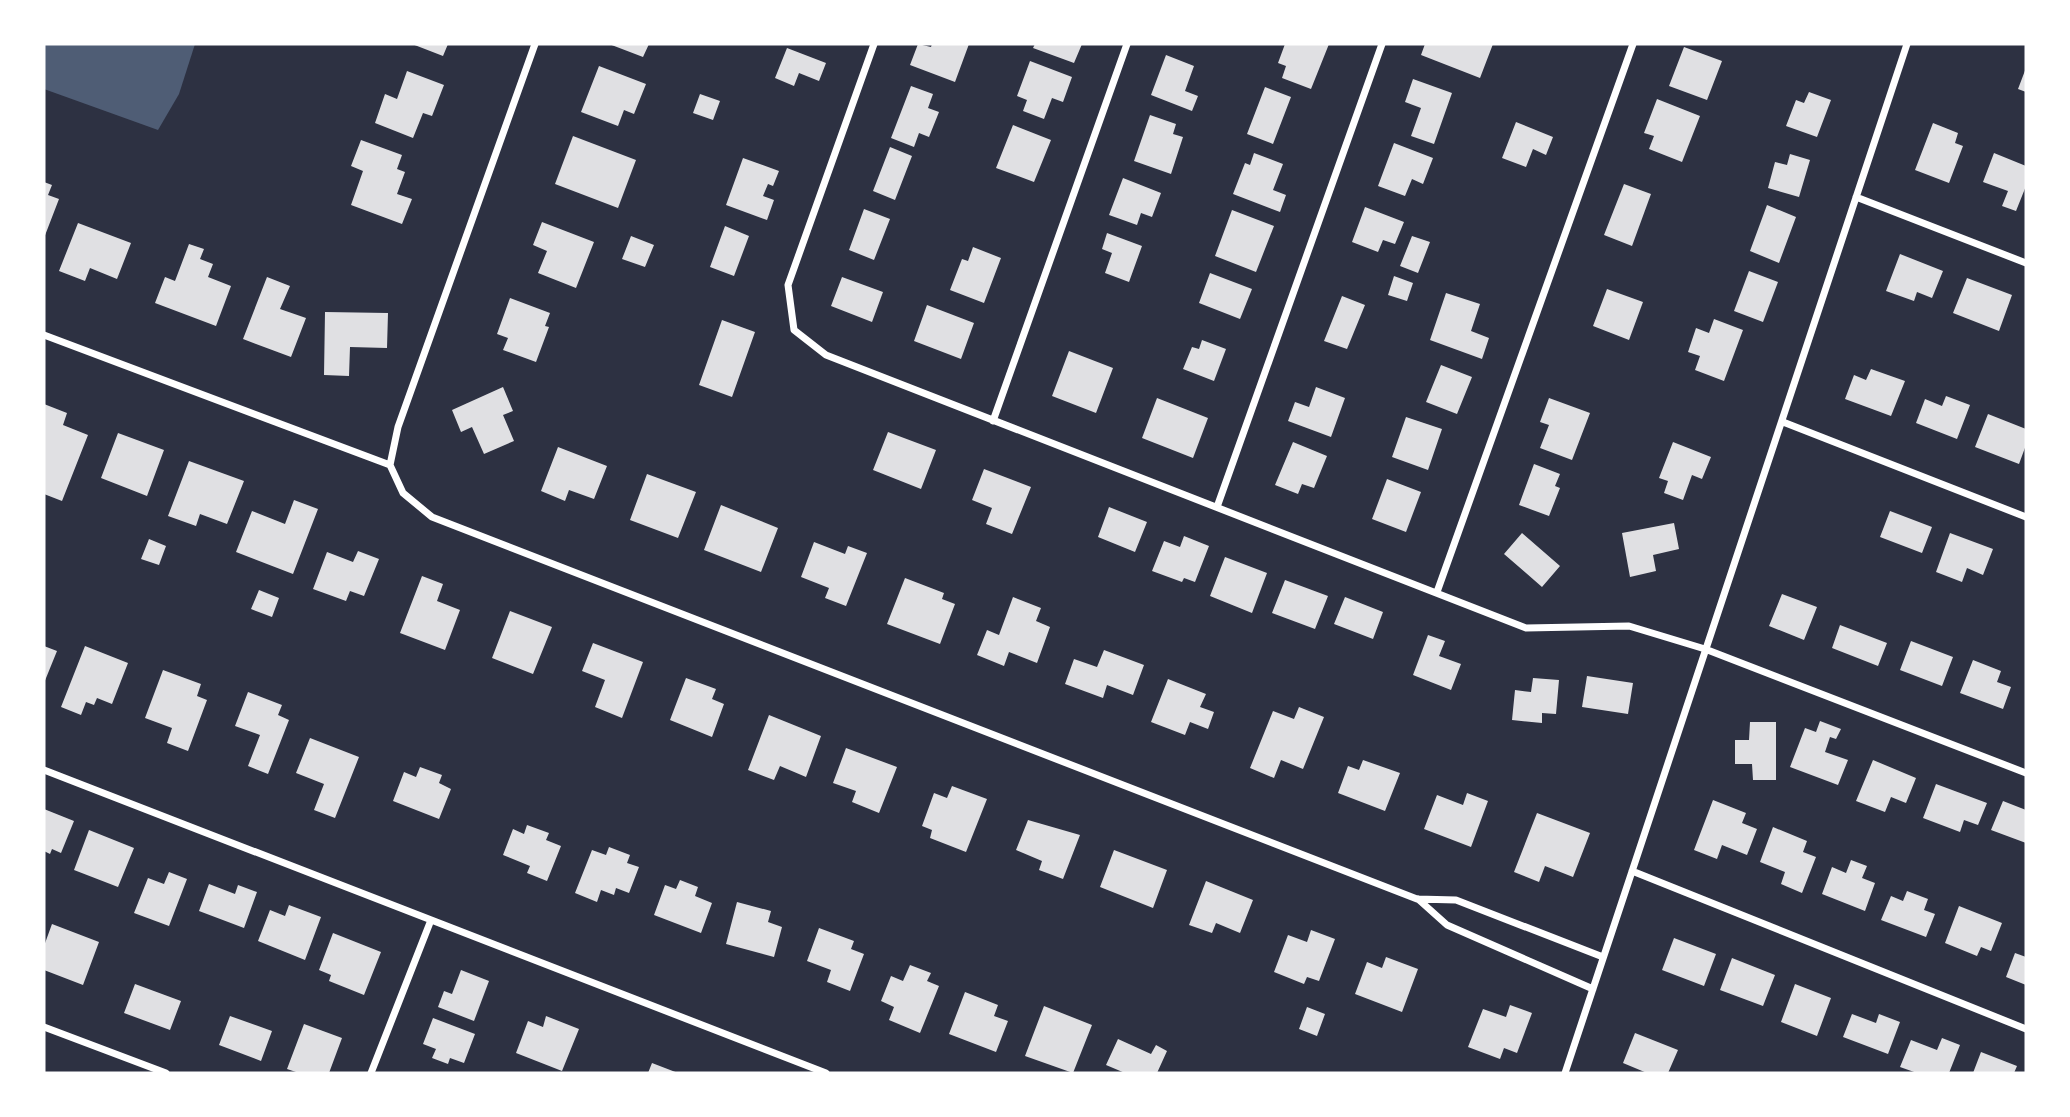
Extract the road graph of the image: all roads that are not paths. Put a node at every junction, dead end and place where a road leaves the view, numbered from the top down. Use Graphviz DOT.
graph roads {
  1 [pos="535,44"];
  2 [pos="874,44"];
  3 [pos="1128,44"];
  4 [pos="1382,44"];
  5 [pos="1633,44"];
  6 [pos="1907,44"];
  7 [pos="1856,197"];
  8 [pos="2026,263"];
  9 [pos="44,335"];
  10 [pos="993,421"];
  11 [pos="1783,422"];
  12 [pos="390,465"];
  13 [pos="1217,507"];
  14 [pos="2026,517"];
  15 [pos="1437,592"];
  16 [pos="1705,649"];
  17 [pos="44,770"];
  18 [pos="2026,773"];
  19 [pos="1632,871"];
  20 [pos="1417,899"];
  21 [pos="431,920"];
  22 [pos="1603,957"];
  23 [pos="1593,989"];
  24 [pos="44,1027"];
  25 [pos="2026,1029"];
  26 [pos="166,1073"];
  27 [pos="370,1073"];
  28 [pos="826,1073"];
  29 [pos="1566,1073"];
  1 -- 12 [label="street"];
  2 -- 10 [label="street"];
  3 -- 10 [label="street"];
  4 -- 13 [label="street"];
  5 -- 15 [label="street"];
  6 -- 7 [label="street"];
  7 -- 8 [label="street"];
  7 -- 11 [label="street"];
  9 -- 12 [label="street"];
  10 -- 13 [label="street"];
  11 -- 14 [label="street"];
  11 -- 16 [label="street"];
  12 -- 20 [label="street"];
  13 -- 15 [label="street"];
  15 -- 16 [label="street"];
  16 -- 18 [label="street"];
  16 -- 19 [label="street"];
  17 -- 21 [label="street"];
  19 -- 22 [label="street"];
  19 -- 25 [label="street"];
  20 -- 22 [label="street"];
  20 -- 23 [label="street"];
  21 -- 27 [label="street"];
  21 -- 28 [label="street"];
  22 -- 23 [label="street"];
  23 -- 29 [label="street"];
  24 -- 26 [label="street"];
}
